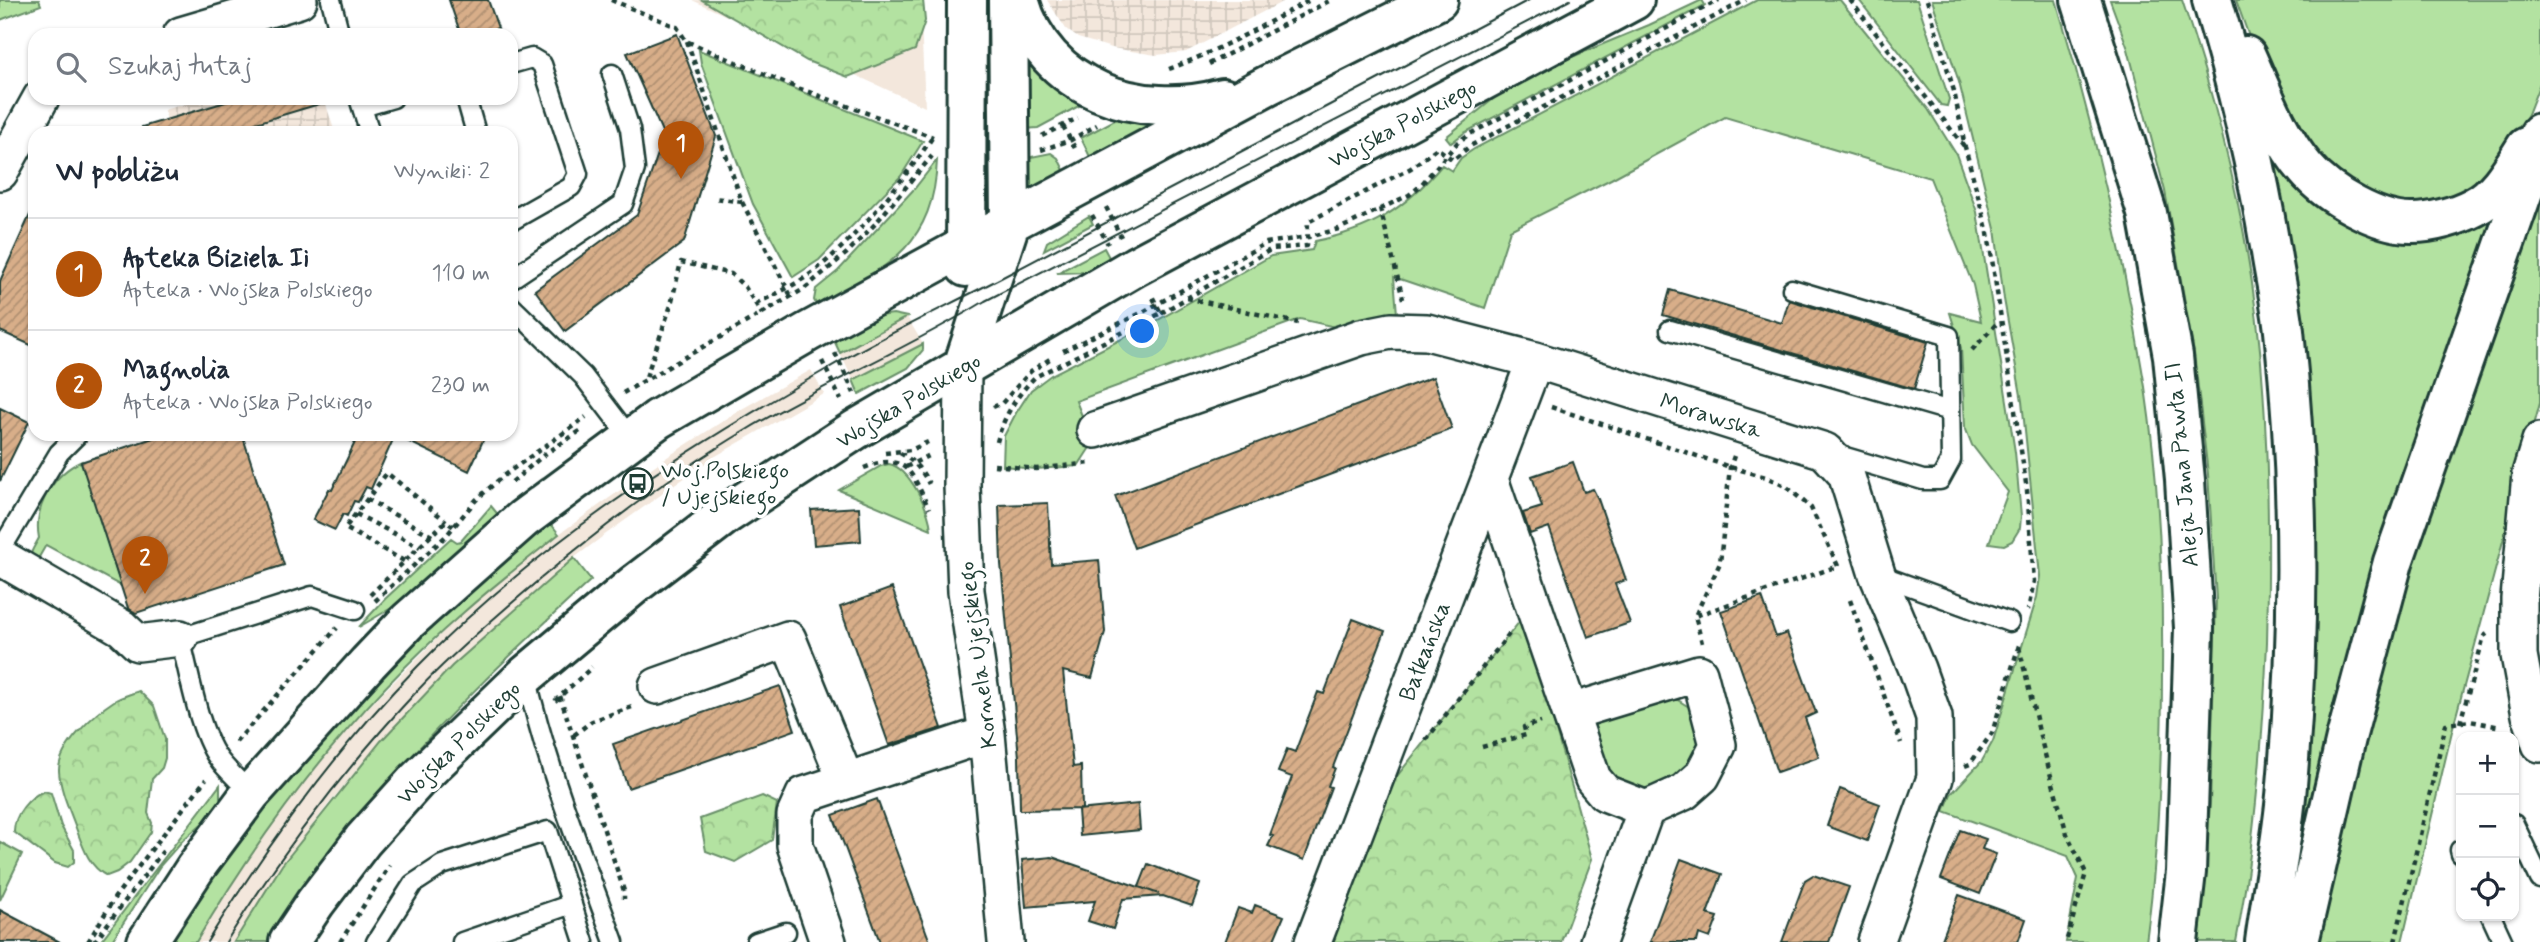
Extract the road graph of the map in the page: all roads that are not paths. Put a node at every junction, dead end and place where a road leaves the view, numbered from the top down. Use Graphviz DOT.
graph roads {
  1 [pos="299,0"];
  2 [pos="331,0"];
  3 [pos="967,0"];
  4 [pos="1008,0"];
  5 [pos="1019,0"];
  6 [pos="1438,0"];
  7 [pos="1634,0"];
  8 [pos="2081,0"];
  9 [pos="2213,0"];
  10 [pos="2220,0"];
  11 [pos="205,28"];
  12 [pos="338,28"];
  13 [pos="518,62"];
  14 [pos="612,74"];
  15 [pos="1268,85"];
  16 [pos="37,105"];
  17 [pos="362,105"];
  18 [pos="468,105"];
  19 [pos="2540,125"];
  20 [pos="368,126"];
  21 [pos="474,126"];
  22 [pos="2540,133"];
  23 [pos="0,172"];
  24 [pos="518,217"];
  25 [pos="1010,223"];
  26 [pos="966,246"];
  27 [pos="518,274"];
  28 [pos="1792,289"];
  29 [pos="518,313"];
  30 [pos="1670,330"];
  31 [pos="1535,360"];
  32 [pos="963,367"];
  33 [pos="1950,411"];
  34 [pos="631,439"];
  35 [pos="71,441"];
  36 [pos="2540,442"];
  37 [pos="1097,446"];
  38 [pos="1825,451"];
  39 [pos="2535,475"];
  40 [pos="1490,479"];
  41 [pos="0,551"];
  42 [pos="0,557"];
  43 [pos="1877,574"];
  44 [pos="355,610"];
  45 [pos="2015,628"];
  46 [pos="180,638"];
  47 [pos="526,675"];
  48 [pos="657,686"];
  49 [pos="1571,712"];
  50 [pos="987,734"];
  51 [pos="2540,744"];
  52 [pos="846,781"];
  53 [pos="251,793"];
  54 [pos="1646,809"];
  55 [pos="2519,835"];
  56 [pos="2540,879"];
  57 [pos="572,904"];
  58 [pos="2493,921"];
  59 [pos="786,932"];
  60 [pos="147,942"];
  61 [pos="289,942"];
  62 [pos="376,942"];
  63 [pos="462,942"];
  64 [pos="584,942"];
  65 [pos="614,942"];
  66 [pos="756,942"];
  67 [pos="828,942"];
  68 [pos="1006,942"];
  69 [pos="1313,942"];
  70 [pos="1598,942"];
  71 [pos="1876,942"];
  72 [pos="2178,942"];
  73 [pos="2264,942"];
  74 [pos="2299,942"];
  75 [pos="2503,942"];
  1 -- 11 [label="street"];
  2 -- 12 [label="lane"];
  3 -- 26 [label="street, Kornela Ujejskiego"];
  4 -- 25 [label="street, Kornela Ujejskiego"];
  5 -- 15 [label="street"];
  6 -- 15 [label="street"];
  7 -- 32 [label="street, Wojska Polskiego"];
  8 -- 72 [label="street, Aleja Jana Pawła II"];
  9 -- 73 [label="street"];
  10 -- 19 [label="street"];
  13 -- 24 [label="lane"];
  14 -- 27 [label="lane"];
  15 -- 25 [label="street"];
  16 -- 23 [label="street"];
  17 -- 20 [label="lane"];
  18 -- 21 [label="lane"];
  22 -- 74 [label="street"];
  25 -- 26 [label="street"];
  25 -- 32 [label="street, Kornela Ujejskiego"];
  26 -- 32 [label="street, Kornela Ujejskiego"];
  26 -- 34 [label="street"];
  28 -- 33 [label="lane"];
  29 -- 34 [label="lane"];
  30 -- 33 [label="lane"];
  31 -- 37 [label="street, Morawska"];
  31 -- 38 [label="street, Morawska"];
  31 -- 40 [label="street, Bałkańska"];
  32 -- 47 [label="street, Wojska Polskiego"];
  32 -- 50 [label="street, Kornela Ujejskiego"];
  33 -- 38 [label="lane"];
  34 -- 53 [label="street"];
  35 -- 41 [label="lane"];
  36 -- 39 [label="street"];
  38 -- 43 [label="street"];
  39 -- 51 [label="street"];
  40 -- 49 [label="street"];
  40 -- 69 [label="street, Bałkańska"];
  42 -- 46 [label="street"];
  43 -- 45 [label="lane"];
  43 -- 71 [label="street"];
  44 -- 46 [label="lane"];
  46 -- 53 [label="lane"];
  47 -- 61 [label="street, Wojska Polskiego"];
  47 -- 65 [label="lane"];
  48 -- 52 [label="street"];
  49 -- 54 [label="street"];
  49 -- 54 [label="street"];
  50 -- 52 [label="street"];
  50 -- 68 [label="street, Kornela Ujejskiego"];
  52 -- 67 [label="street"];
  53 -- 60 [label="street"];
  54 -- 70 [label="street"];
  55 -- 56 [label="lane"];
  57 -- 62 [label="lane"];
  57 -- 63 [label="lane"];
  57 -- 64 [label="lane"];
  58 -- 75 [label="lane"];
  59 -- 66 [label="lane"];
}
